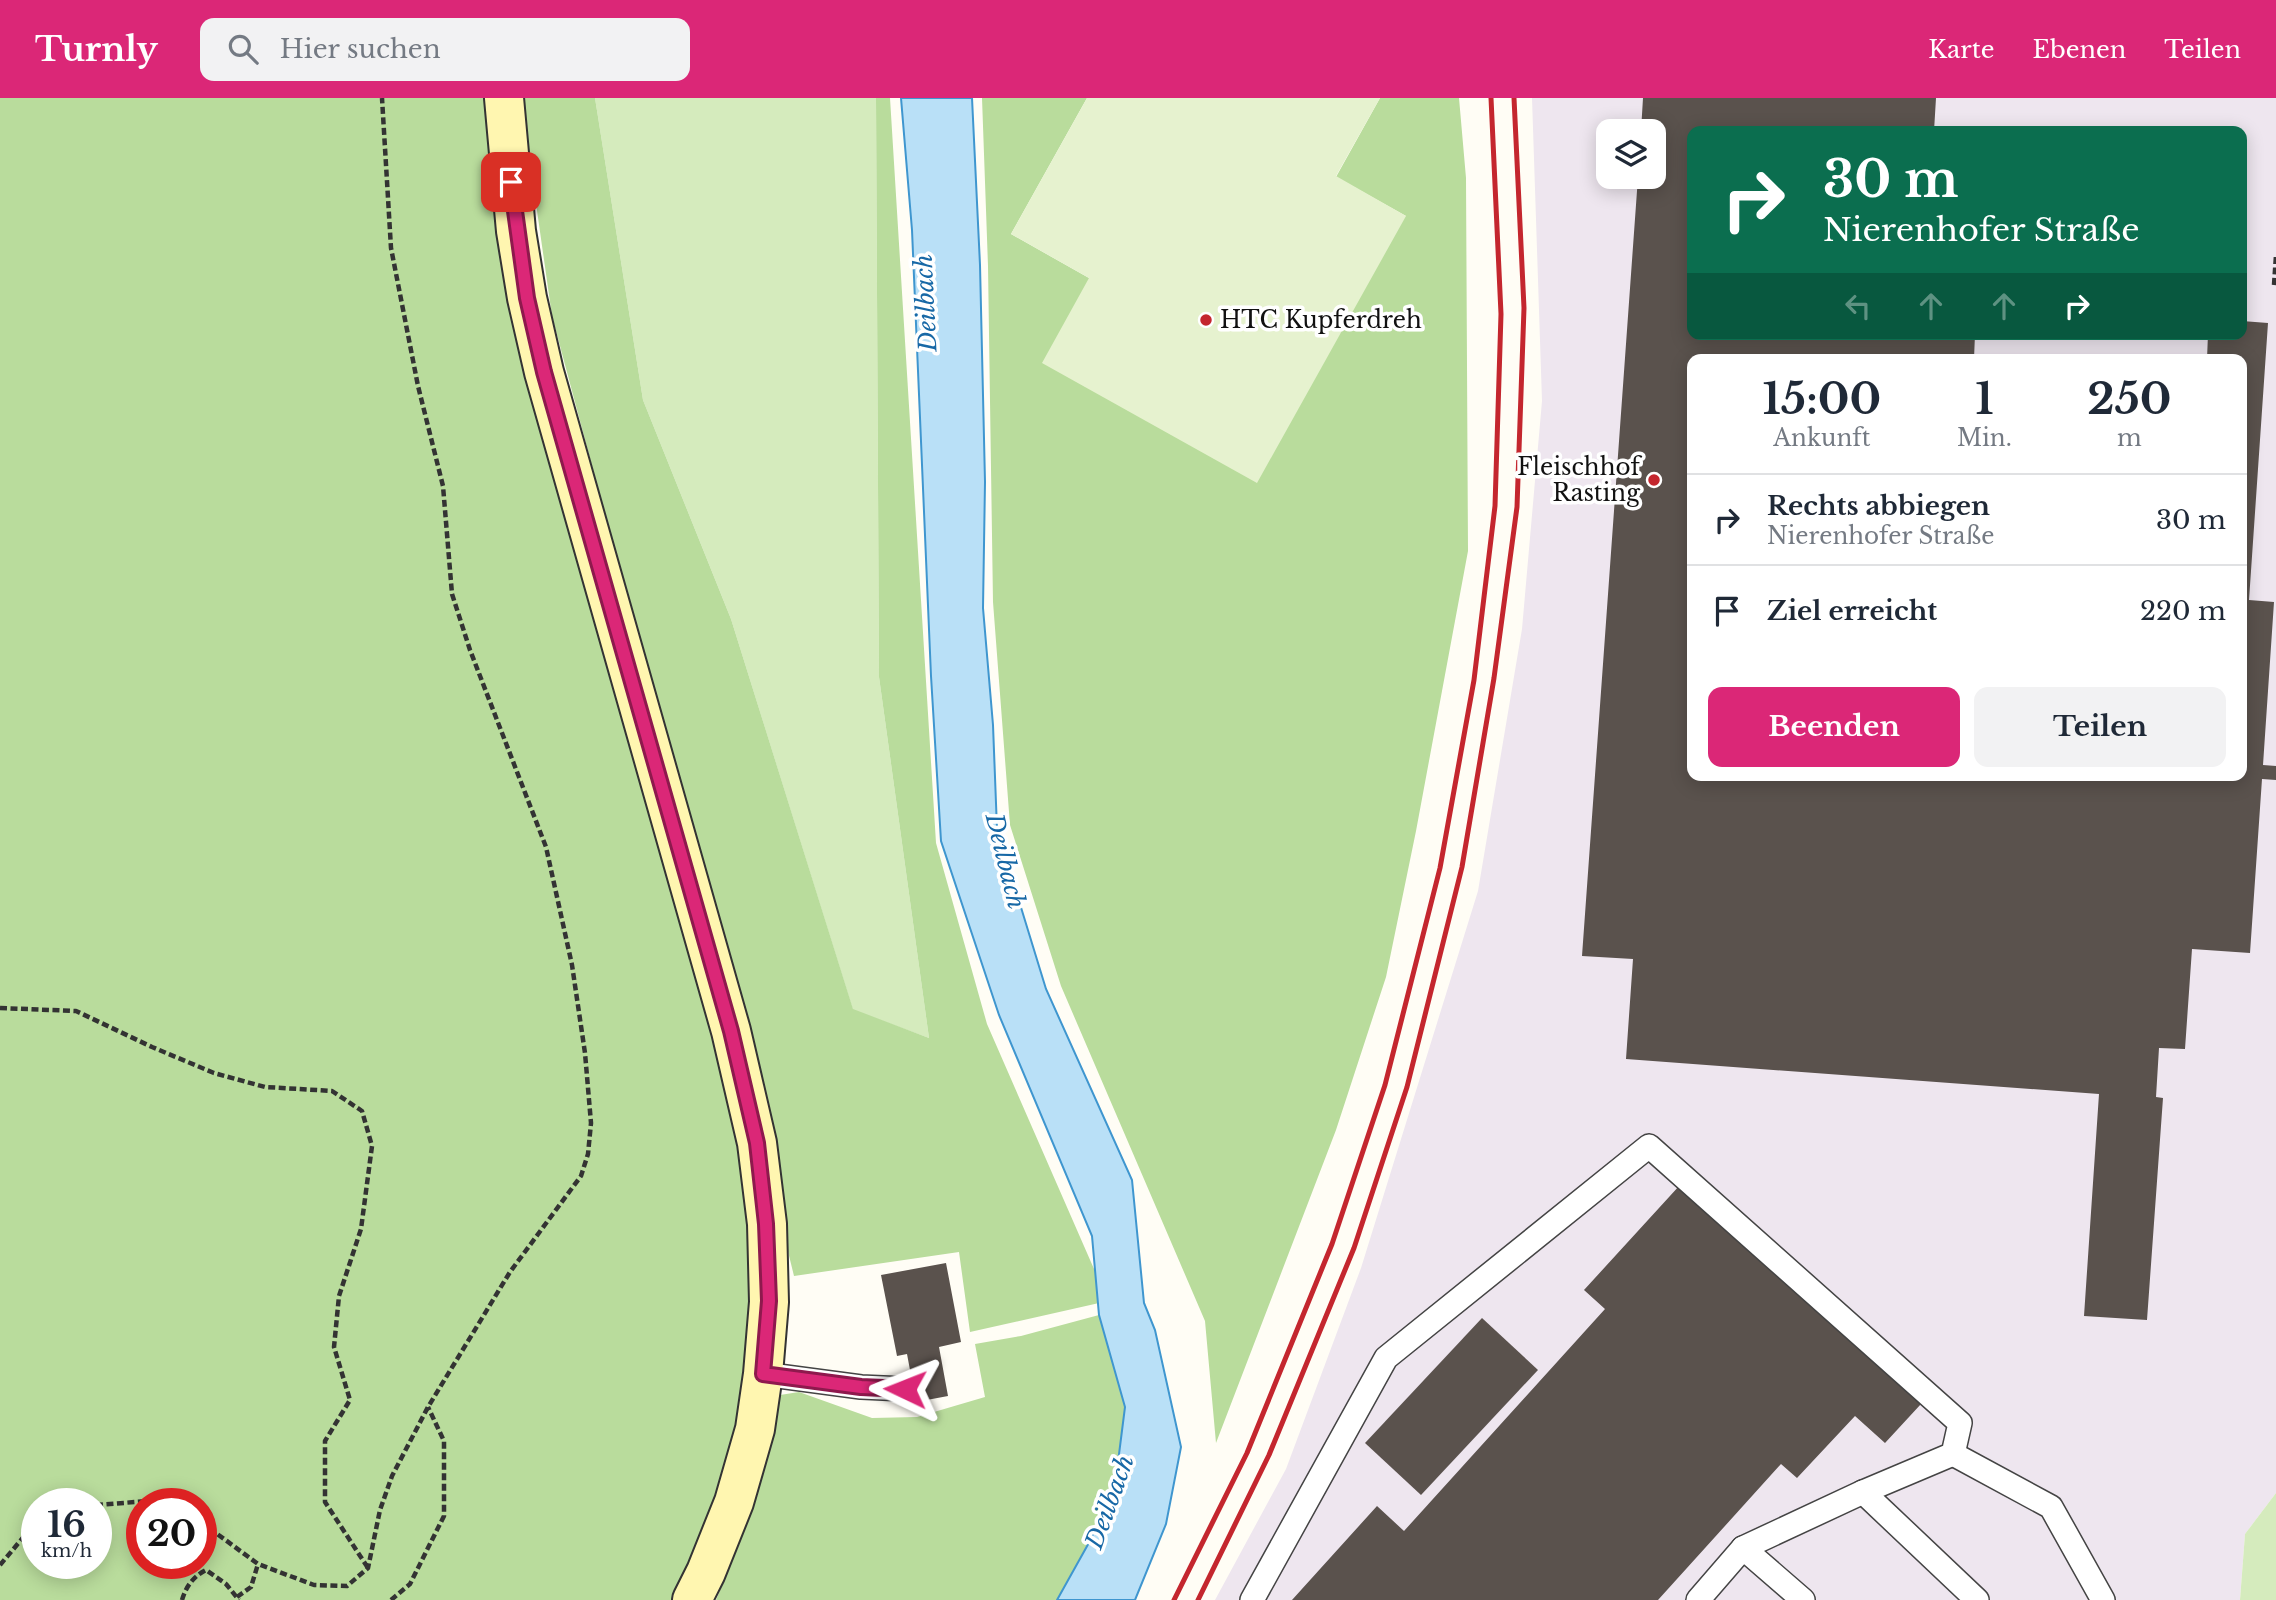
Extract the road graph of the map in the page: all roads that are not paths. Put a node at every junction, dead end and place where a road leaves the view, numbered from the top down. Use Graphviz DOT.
graph roads {
  1 [pos="504,98"];
  2 [pos="763,1374"];
  3 [pos="905,1389"];
  4 [pos="1953,1454"];
  5 [pos="1863,1492"];
  6 [pos="1743,1548"];
  7 [pos="692,1600"];
  8 [pos="1252,1600"];
  9 [pos="1698,1600"];
  10 [pos="1803,1600"];
  11 [pos="1977,1600"];
  12 [pos="2103,1600"];
  1 -- 2 [label="main road"];
  2 -- 3 [label="lane"];
  2 -- 7 [label="main road"];
  4 -- 5 [label="lane"];
  4 -- 8 [label="lane"];
  4 -- 12 [label="lane"];
  5 -- 6 [label="lane"];
  5 -- 11 [label="lane"];
  6 -- 9 [label="lane"];
  6 -- 10 [label="lane"];
}
